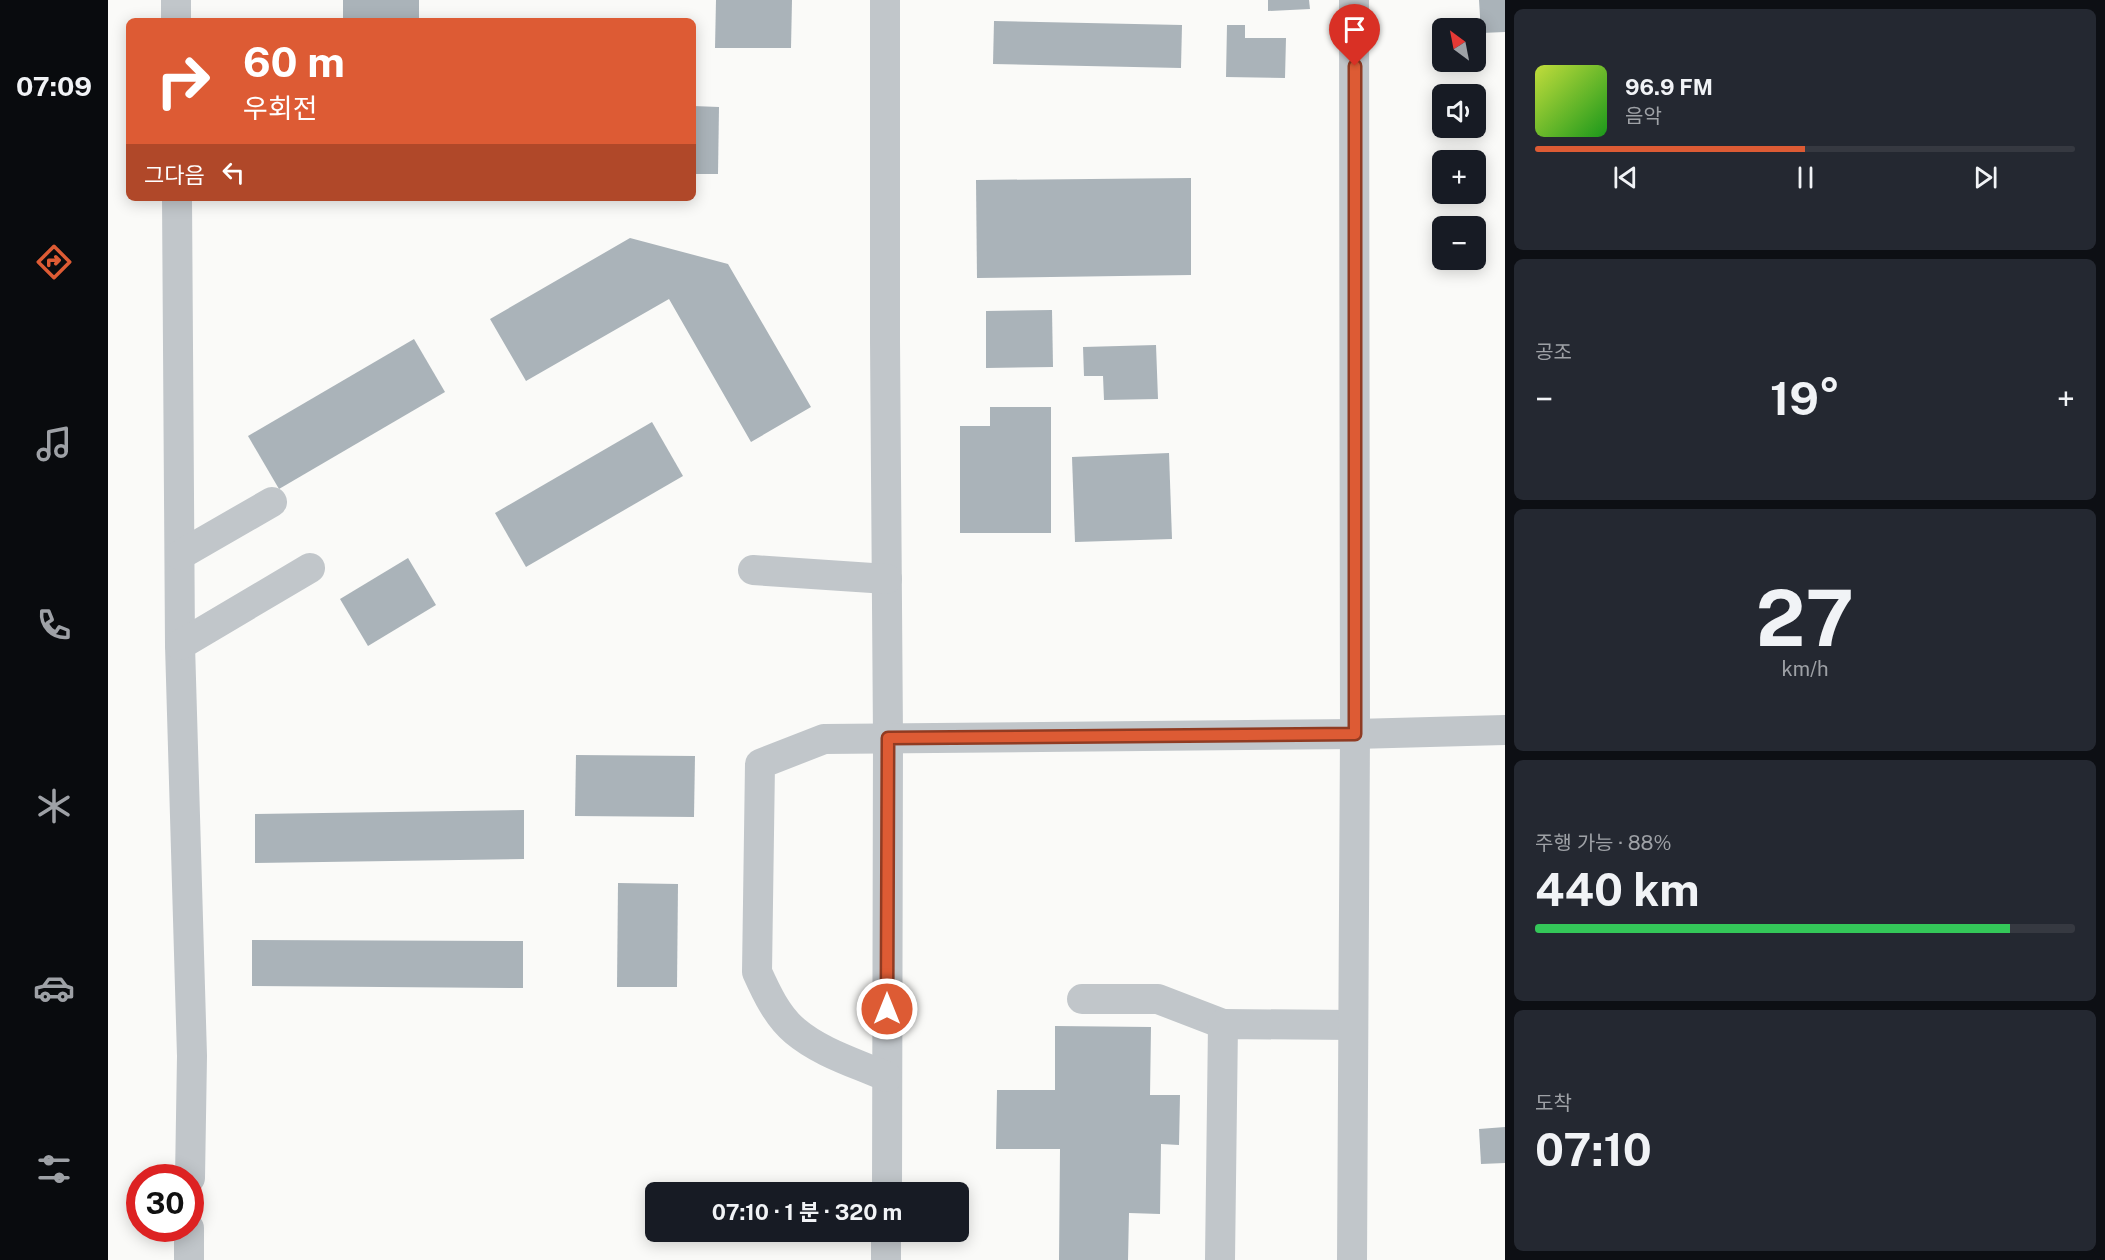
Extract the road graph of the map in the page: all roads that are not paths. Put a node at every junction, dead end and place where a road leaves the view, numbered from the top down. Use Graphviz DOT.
graph roads {
  1 [pos="176,0"];
  2 [pos="885,0"];
  3 [pos="1354,0"];
  4 [pos="176,18"];
  5 [pos="177,201"];
  6 [pos="272,502"];
  7 [pos="180,555"];
  8 [pos="310,568"];
  9 [pos="753,570"];
  10 [pos="887,579"];
  11 [pos="180,645"];
  12 [pos="1505,730"];
  13 [pos="1355,734"];
  14 [pos="888,738"];
  15 [pos="1082,999"];
  16 [pos="1223,1024"];
  17 [pos="1353,1025"];
  18 [pos="887,1077"];
  19 [pos="190,1164"];
  20 [pos="887,1182"];
  21 [pos="189,1242"];
  22 [pos="886,1242"];
  23 [pos="189,1260"];
  24 [pos="886,1260"];
  25 [pos="1220,1260"];
  26 [pos="1352,1260"];
  1 -- 4 [label="street"];
  2 -- 10 [label="street"];
  3 -- 13 [label="street"];
  5 -- 7 [label="street"];
  6 -- 7 [label="street"];
  7 -- 11 [label="street"];
  8 -- 11 [label="street"];
  9 -- 10 [label="street"];
  10 -- 14 [label="street"];
  11 -- 19 [label="street"];
  12 -- 13 [label="street"];
  13 -- 14 [label="street"];
  13 -- 17 [label="street"];
  14 -- 18 [label="street"];
  14 -- 18 [label="street"];
  15 -- 16 [label="street"];
  16 -- 17 [label="street"];
  16 -- 25 [label="street"];
  17 -- 26 [label="street"];
  18 -- 20 [label="street"];
  21 -- 23 [label="street"];
  22 -- 24 [label="street"];
}
